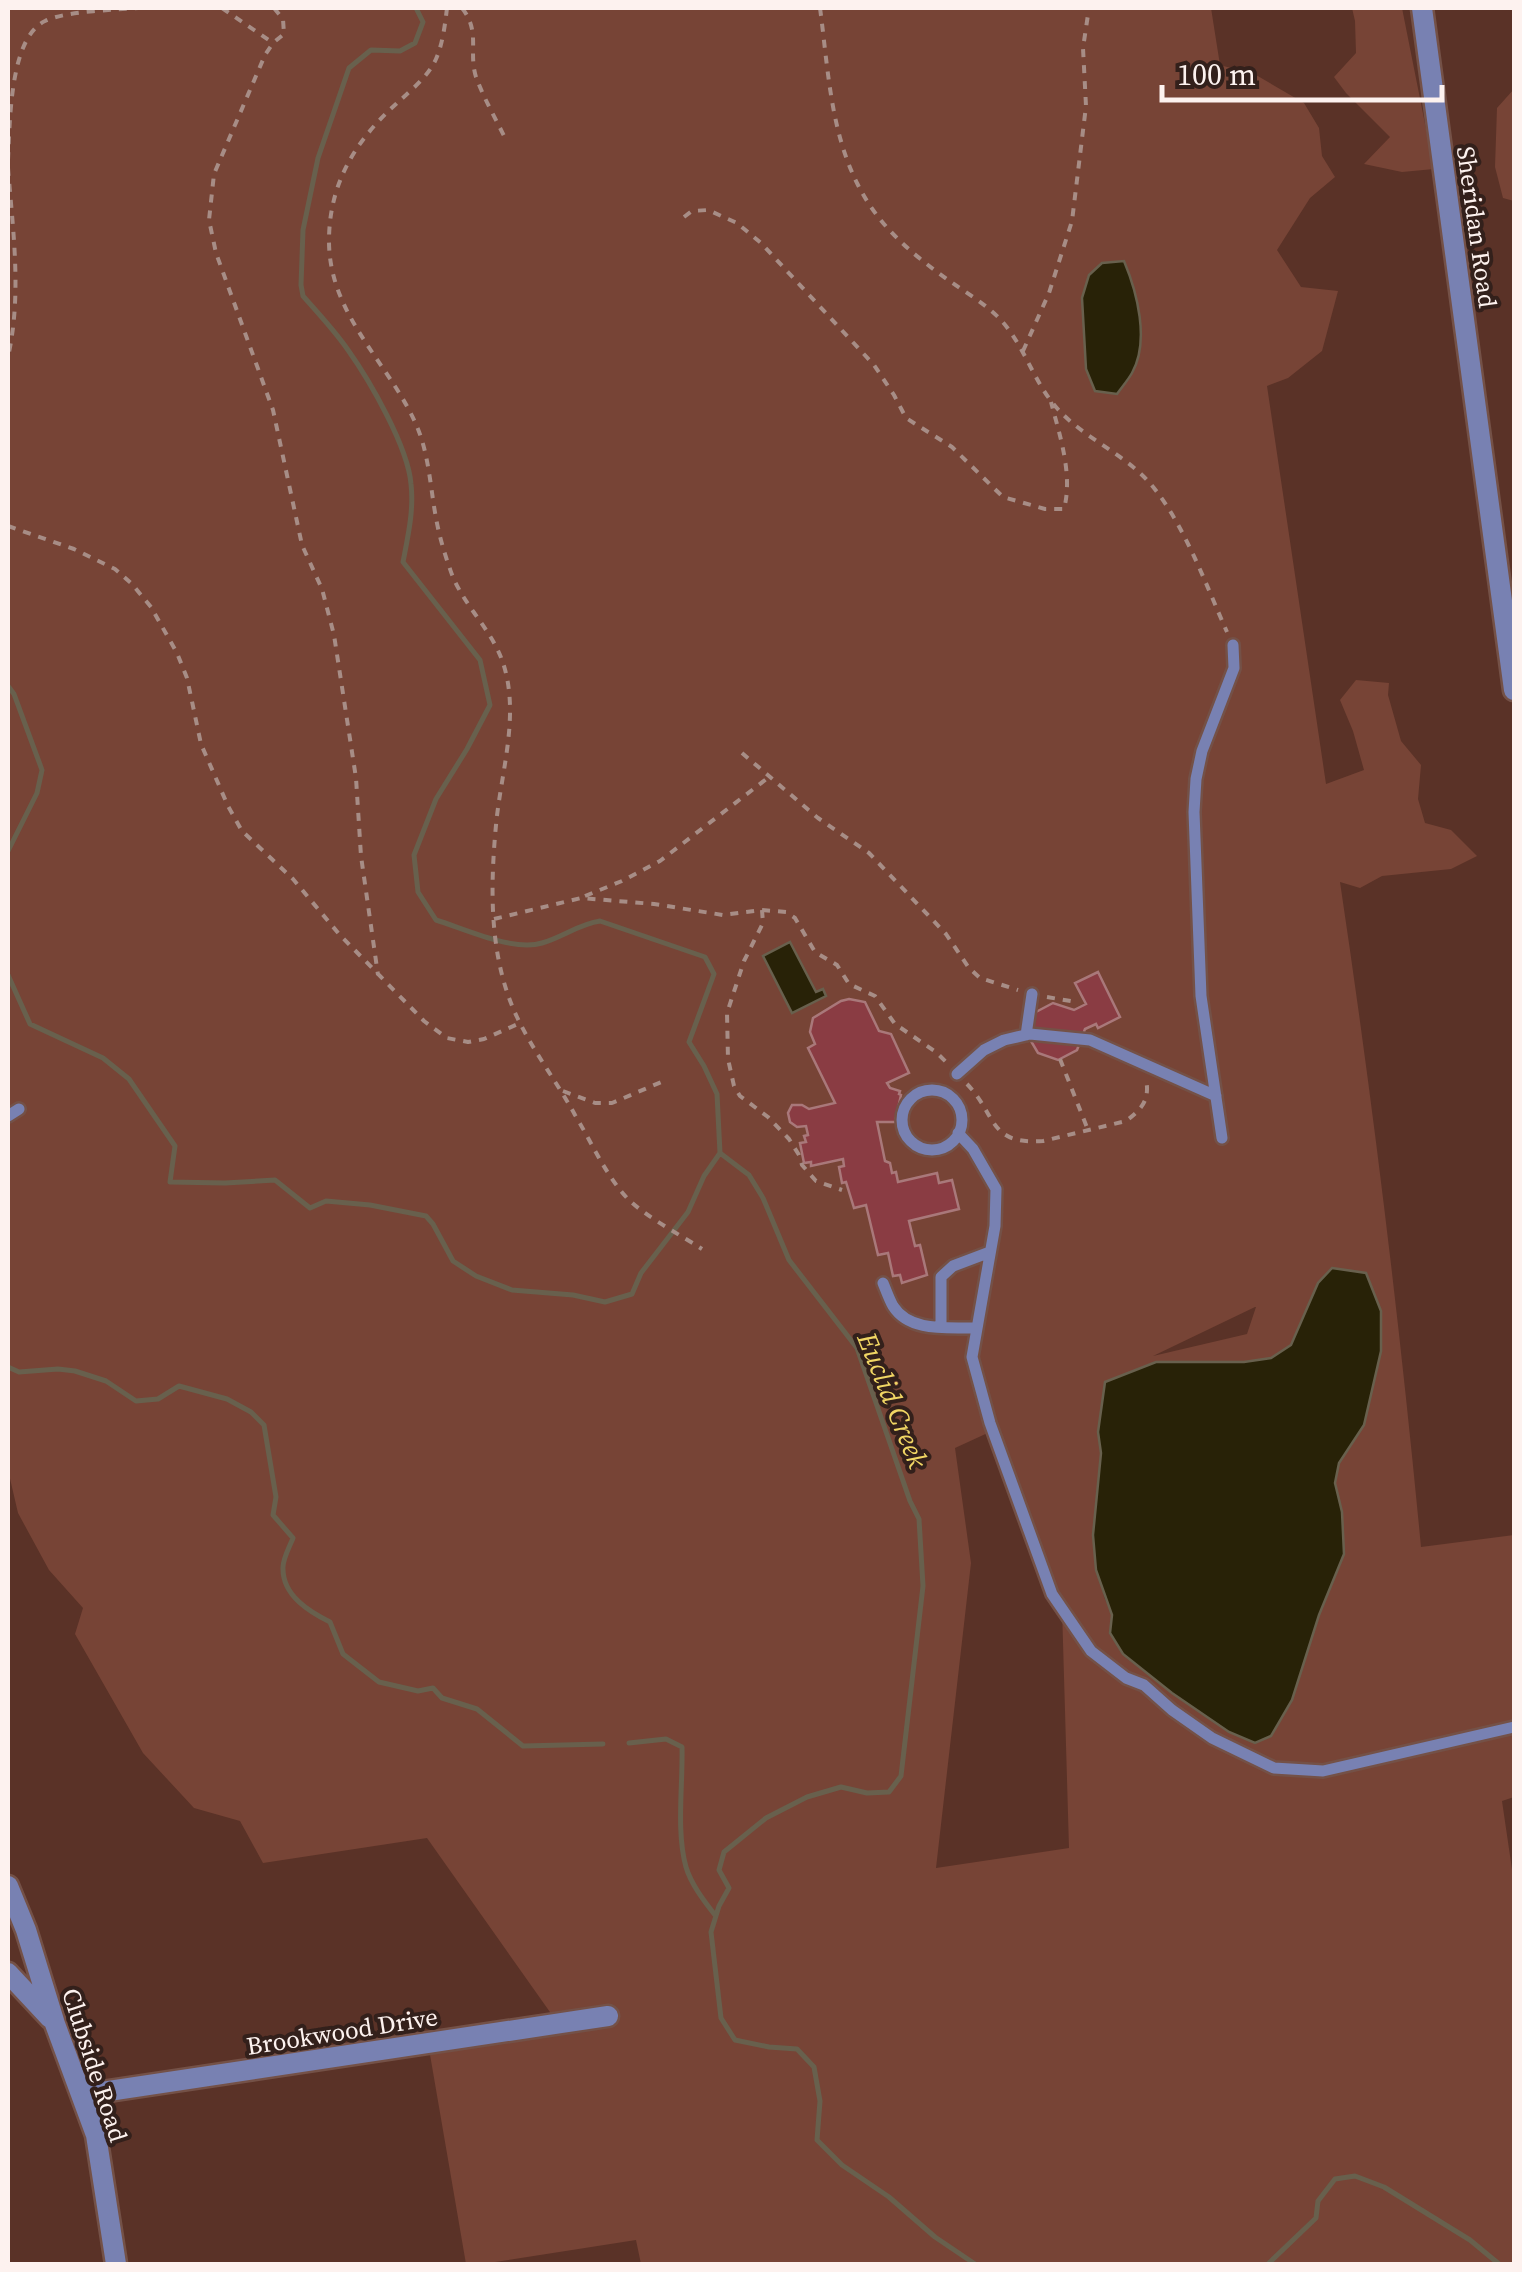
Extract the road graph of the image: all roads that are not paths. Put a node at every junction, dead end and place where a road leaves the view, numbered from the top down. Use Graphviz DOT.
graph roads {
  1 [pos="1422,8"];
  2 [pos="1233,645"];
  3 [pos="1514,690"];
  4 [pos="1032,994"];
  5 [pos="1026,1035"];
  6 [pos="957,1074"];
  7 [pos="1216,1096"];
  8 [pos="958,1133"];
  9 [pos="1222,1138"];
  10 [pos="990,1252"];
  11 [pos="882,1283"];
  12 [pos="941,1326"];
  13 [pos="977,1328"];
  14 [pos="1514,1727"];
  15 [pos="8,1886"];
  16 [pos="8,1973"];
  17 [pos="608,2016"];
  18 [pos="55,2024"];
  19 [pos="82,2095"];
  20 [pos="116,2264"];
  1 -- 3 [label="street, Sheridan Road"];
  2 -- 7 [label="lane"];
  4 -- 5 [label="lane"];
  5 -- 6 [label="lane"];
  5 -- 7 [label="lane"];
  7 -- 9 [label="lane"];
  8 -- 8 [label="lane"];
  8 -- 10 [label="lane"];
  10 -- 12 [label="lane"];
  10 -- 13 [label="lane"];
  11 -- 12 [label="lane"];
  12 -- 13 [label="lane"];
  13 -- 14 [label="lane"];
  15 -- 18 [label="street, Clubside Road"];
  16 -- 18 [label="street"];
  17 -- 19 [label="street, Brookwood Drive"];
  18 -- 19 [label="street, Clubside Road"];
  19 -- 20 [label="street, Clubside Road"];
}
